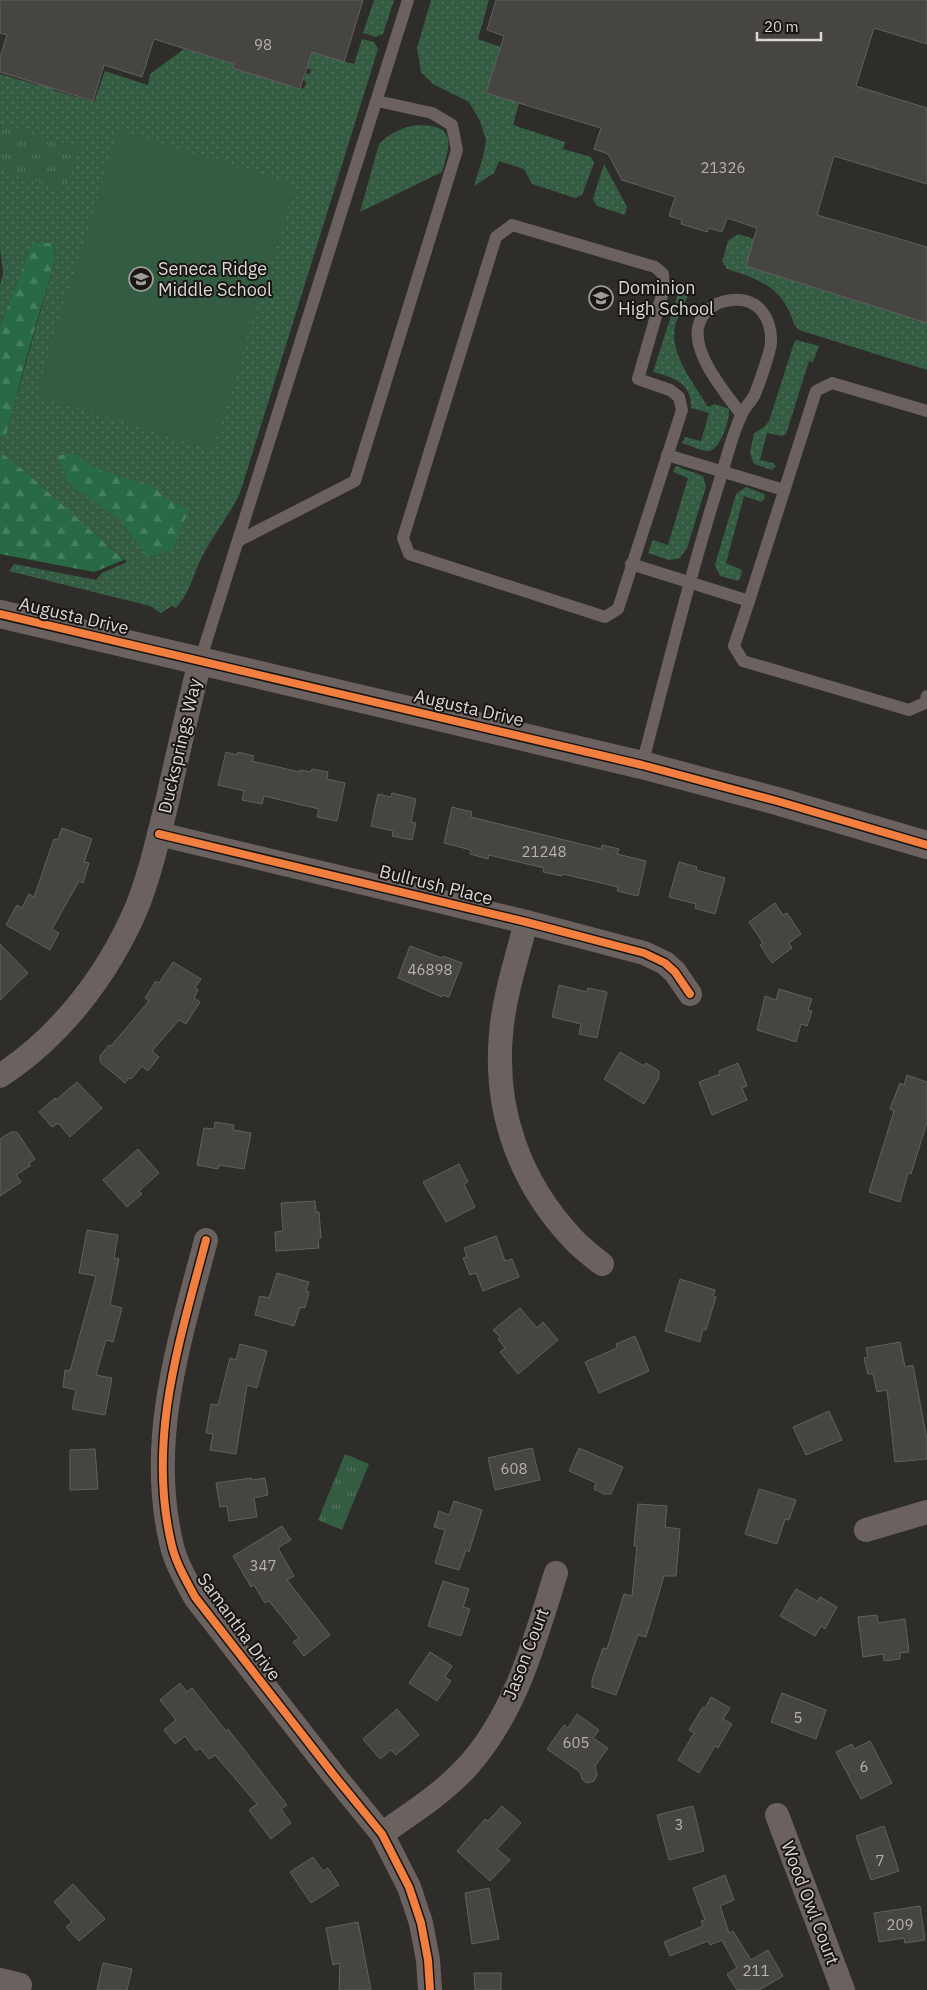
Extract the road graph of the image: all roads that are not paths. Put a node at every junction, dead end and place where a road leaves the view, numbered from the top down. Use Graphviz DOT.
graph roads {
  1 [pos="408,0"];
  2 [pos="377,100"];
  3 [pos="927,411"];
  4 [pos="741,414"];
  5 [pos="666,456"];
  6 [pos="722,471"];
  7 [pos="784,490"];
  8 [pos="238,541"];
  9 [pos="631,564"];
  10 [pos="691,582"];
  11 [pos="749,601"];
  12 [pos="0,614"];
  13 [pos="200,661"];
  14 [pos="927,696"];
  15 [pos="642,764"];
  16 [pos="159,834"];
  17 [pos="927,845"];
  18 [pos="526,922"];
  19 [pos="690,994"];
  20 [pos="0,1076"];
  21 [pos="206,1240"];
  22 [pos="602,1264"];
  23 [pos="927,1512"];
  24 [pos="866,1530"];
  25 [pos="556,1573"];
  26 [pos="777,1815"];
  27 [pos="382,1834"];
  28 [pos="430,1990"];
  29 [pos="843,1990"];
  1 -- 2 [label="lane"];
  2 -- 8 [label="lane"];
  2 -- 8 [label="lane"];
  3 -- 7 [label="lane"];
  4 -- 4 [label="lane"];
  4 -- 6 [label="lane"];
  5 -- 6 [label="lane"];
  5 -- 9 [label="lane"];
  5 -- 9 [label="lane"];
  6 -- 7 [label="lane"];
  6 -- 10 [label="lane"];
  7 -- 11 [label="lane"];
  8 -- 13 [label="lane"];
  9 -- 10 [label="lane"];
  10 -- 11 [label="lane"];
  10 -- 15 [label="lane"];
  11 -- 14 [label="lane"];
  12 -- 13 [label="street, Augusta Drive"];
  13 -- 15 [label="street, Augusta Drive"];
  13 -- 16 [label="street, Ducksprings Way"];
  15 -- 17 [label="street, Augusta Drive"];
  16 -- 18 [label="street, Bullrush Place"];
  16 -- 20 [label="street, Ducksprings Way"];
  18 -- 19 [label="street, Bullrush Place"];
  18 -- 22 [label="street"];
  21 -- 27 [label="street, Samantha Drive"];
  23 -- 24 [label="street"];
  25 -- 27 [label="street, Jason Court"];
  26 -- 29 [label="street, Wood Owl Court"];
  27 -- 28 [label="street, Samantha Drive"];
}
